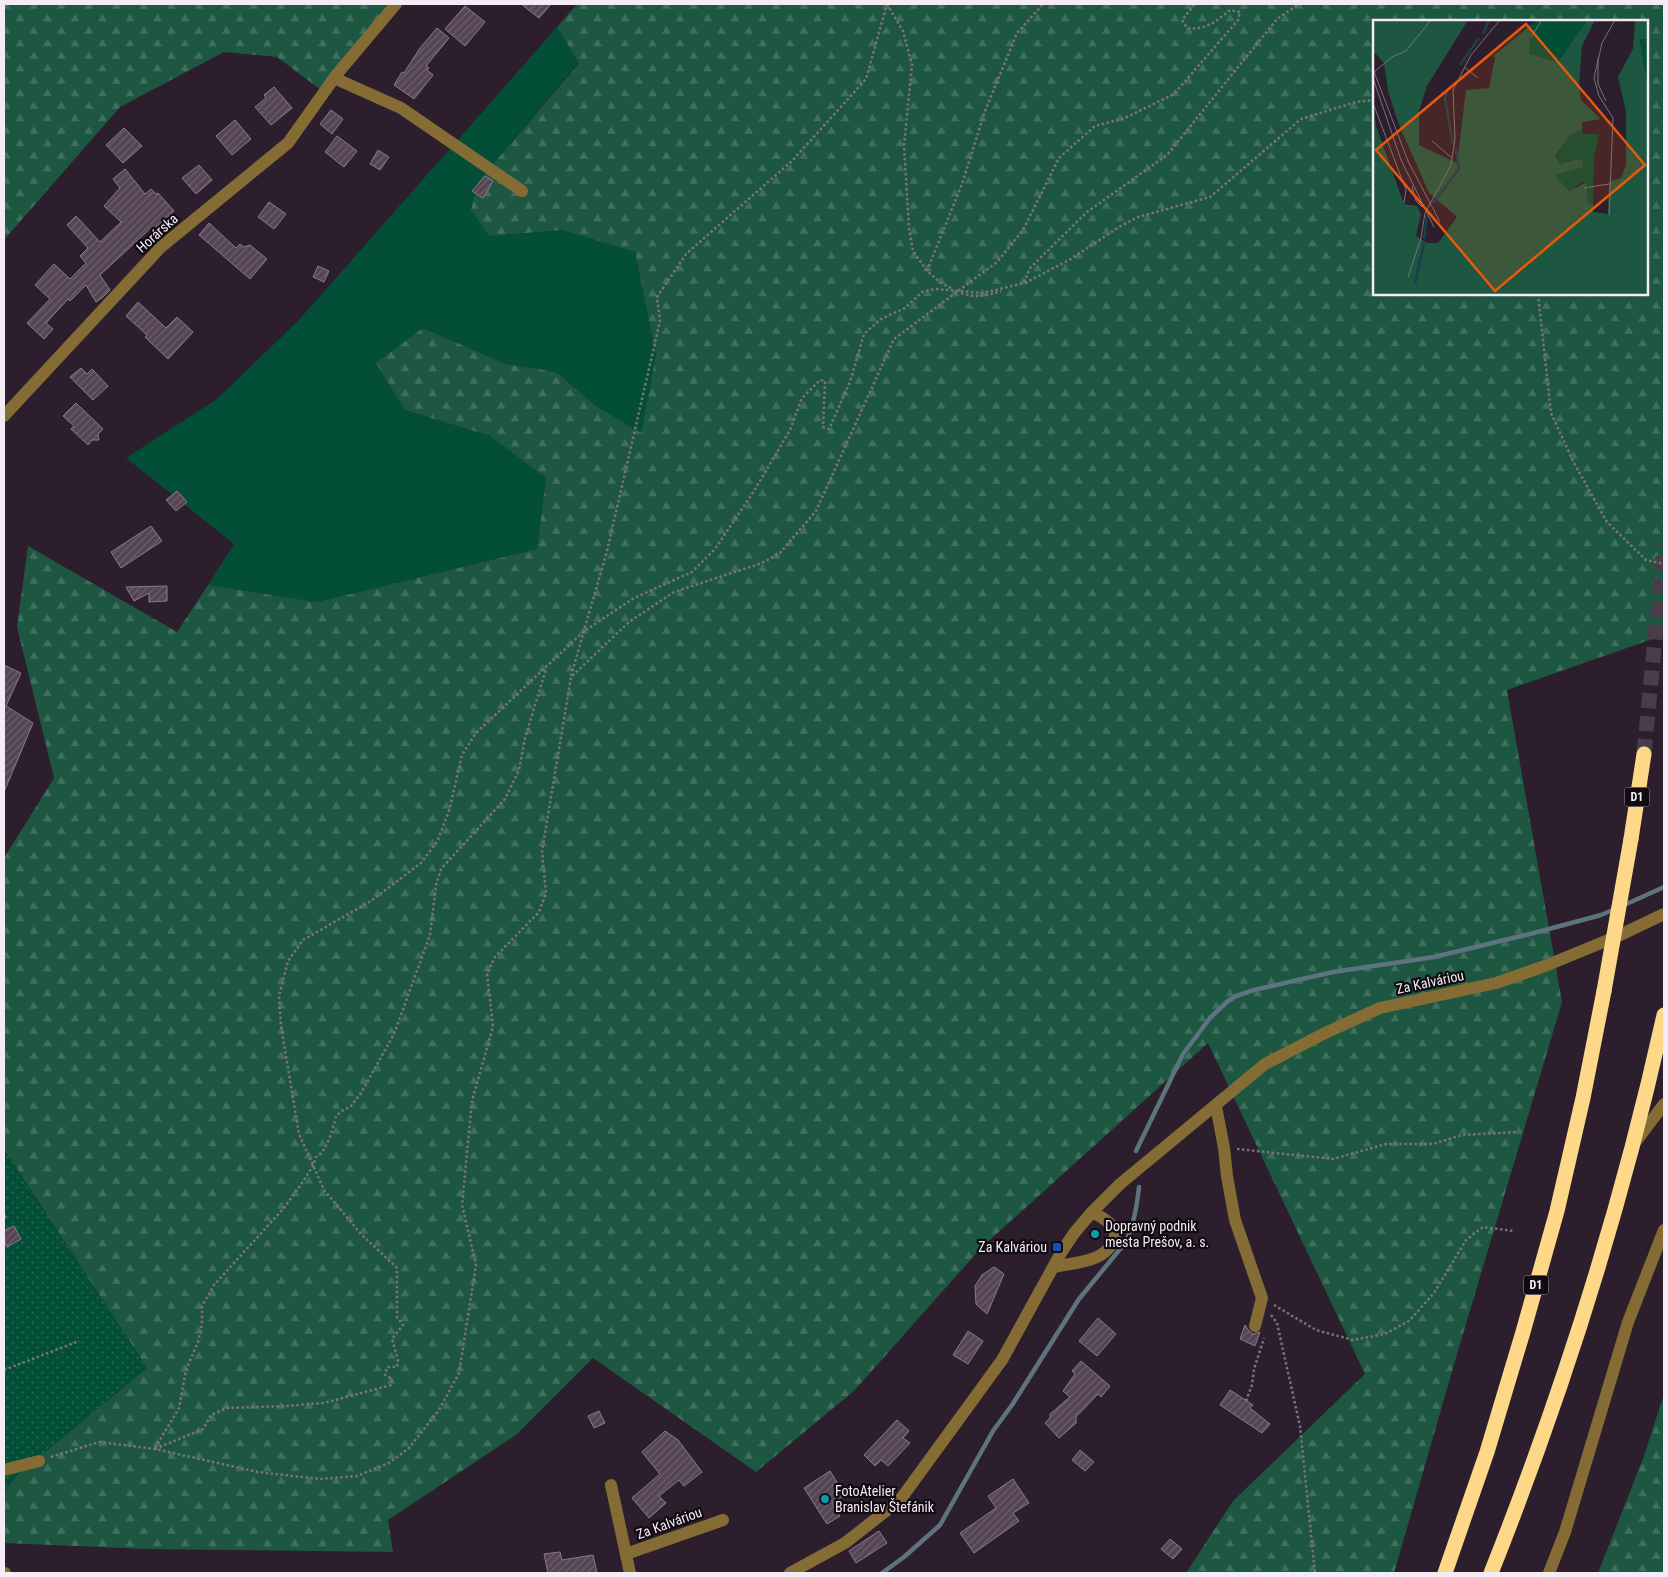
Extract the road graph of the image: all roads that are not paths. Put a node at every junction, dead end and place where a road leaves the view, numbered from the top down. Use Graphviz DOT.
graph roads {
  1 [pos="396,4"];
  2 [pos="334,78"];
  3 [pos="522,190"];
  4 [pos="4,416"];
  5 [pos="1644,754"];
  6 [pos="1664,914"];
  7 [pos="1664,1015"];
  8 [pos="1664,1104"];
  9 [pos="1216,1106"];
  10 [pos="1634,1144"];
  11 [pos="1092,1212"];
  12 [pos="1664,1230"];
  13 [pos="1054,1268"];
  14 [pos="1255,1326"];
  15 [pos="39,1461"];
  16 [pos="4,1470"];
  17 [pos="611,1485"];
  18 [pos="723,1520"];
  19 [pos="626,1554"];
  20 [pos="630,1573"];
  21 [pos="790,1573"];
  22 [pos="1445,1573"];
  23 [pos="1491,1573"];
  24 [pos="1550,1573"];
  1 -- 2 [label="street, Horárska"];
  2 -- 3 [label="street"];
  2 -- 4 [label="street, Horárska"];
  5 -- 22 [label="highway, D1, bridge"];
  6 -- 9 [label="street, Za Kalváriou"];
  7 -- 10 [label="highway"];
  8 -- 10 [label="street"];
  9 -- 11 [label="street, Za Kalváriou"];
  9 -- 14 [label="street"];
  10 -- 23 [label="highway"];
  11 -- 13 [label="street, Za Kalváriou"];
  11 -- 13 [label="street"];
  12 -- 24 [label="street"];
  13 -- 21 [label="street, Za Kalváriou"];
  15 -- 16 [label="street"];
  17 -- 19 [label="street, Za Kalváriou"];
  18 -- 19 [label="street, Za Kalváriou"];
  19 -- 20 [label="street, Za Kalváriou"];
}
